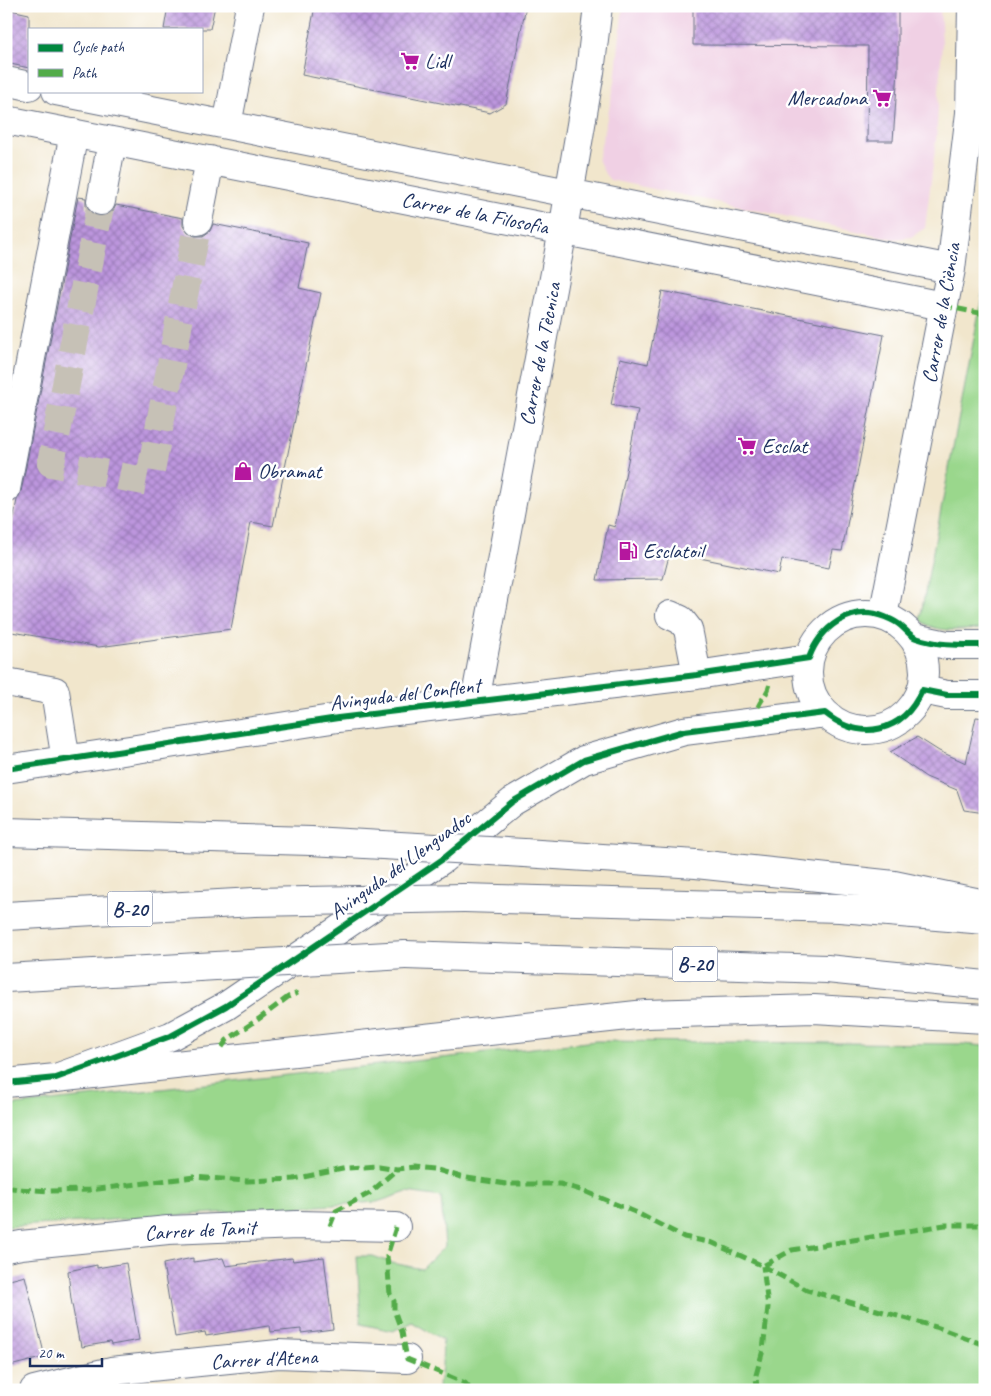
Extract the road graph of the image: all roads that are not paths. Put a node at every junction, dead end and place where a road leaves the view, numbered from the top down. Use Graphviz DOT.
graph roads {
  1 [pos="250,6"];
  2 [pos="598,6"];
  3 [pos="972,6"];
  4 [pos="6,81"];
  5 [pos="28,86"];
  6 [pos="61,92"];
  7 [pos="6,120"];
  8 [pos="227,125"];
  9 [pos="74,133"];
  10 [pos="112,141"];
  11 [pos="210,160"];
  12 [pos="569,194"];
  13 [pos="101,201"];
  14 [pos="198,221"];
  15 [pos="563,230"];
  16 [pos="951,269"];
  17 [pos="943,306"];
  18 [pos="30,368"];
  19 [pos="6,389"];
  20 [pos="6,489"];
  21 [pos="670,615"];
  22 [pos="883,616"];
  23 [pos="914,638"];
  24 [pos="985,645"];
  25 [pos="809,658"];
  26 [pos="697,675"];
  27 [pos="6,682"];
  28 [pos="922,690"];
  29 [pos="985,695"];
  30 [pos="475,701"];
  31 [pos="825,713"];
  32 [pos="66,761"];
  33 [pos="6,770"];
  34 [pos="6,832"];
  35 [pos="985,904"];
  36 [pos="6,916"];
  37 [pos="985,920"];
  38 [pos="6,978"];
  39 [pos="985,984"];
  40 [pos="985,1018"];
  41 [pos="56,1078"];
  42 [pos="6,1083"];
  43 [pos="396,1227"];
  44 [pos="6,1248"];
  45 [pos="407,1359"];
  46 [pos="34,1390"];
  1 -- 8 [label="main road"];
  2 -- 12 [label="main road, Carrer de la Tècnica"];
  3 -- 16 [label="main road, Carrer de la Ciència"];
  4 -- 5 [label="main road"];
  6 -- 8 [label="main road, Carrer de la Filosofia"];
  7 -- 9 [label="main road, Carrer de la Filosofia"];
  8 -- 12 [label="main road, Carrer de la Filosofia"];
  9 -- 10 [label="main road, Carrer de la Filosofia"];
  9 -- 18 [label="main road"];
  10 -- 11 [label="main road, Carrer de la Filosofia"];
  10 -- 13 [label="main road"];
  11 -- 14 [label="main road"];
  11 -- 15 [label="main road, Carrer de la Filosofia"];
  12 -- 15 [label="main road, Carrer de la Tècnica"];
  12 -- 16 [label="main road, Carrer de la Filosofia"];
  15 -- 17 [label="main road, Carrer de la Filosofia"];
  15 -- 30 [label="main road, Carrer de la Tècnica"];
  16 -- 17 [label="main road, Carrer de la Ciència"];
  17 -- 22 [label="main road, Carrer de la Ciència"];
  18 -- 19 [label="main road"];
  18 -- 20 [label="main road"];
  21 -- 26 [label="main road"];
  22 -- 23 [label="main road"];
  22 -- 25 [label="main road"];
  23 -- 24 [label="main road"];
  23 -- 28 [label="main road"];
  25 -- 26 [label="main road, Avinguda del Conflent"];
  25 -- 31 [label="main road"];
  26 -- 30 [label="main road, Avinguda del Conflent"];
  27 -- 32 [label="main road"];
  28 -- 29 [label="main road"];
  28 -- 31 [label="main road"];
  30 -- 32 [label="main road, Avinguda del Conflent"];
  31 -- 41 [label="main road, Avinguda del Llenguadoc"];
  32 -- 33 [label="main road, Avinguda del Conflent"];
  34 -- 35 [label="main road, bridge"];
  36 -- 37 [label="main road, B-20, bridge"];
  38 -- 39 [label="main road, B-20, bridge"];
  40 -- 41 [label="main road"];
  41 -- 42 [label="main road, Avinguda del Llenguadoc"];
  43 -- 44 [label="main road, Carrer de Tanit"];
  45 -- 46 [label="main road, Carrer d'Atena"];
}
